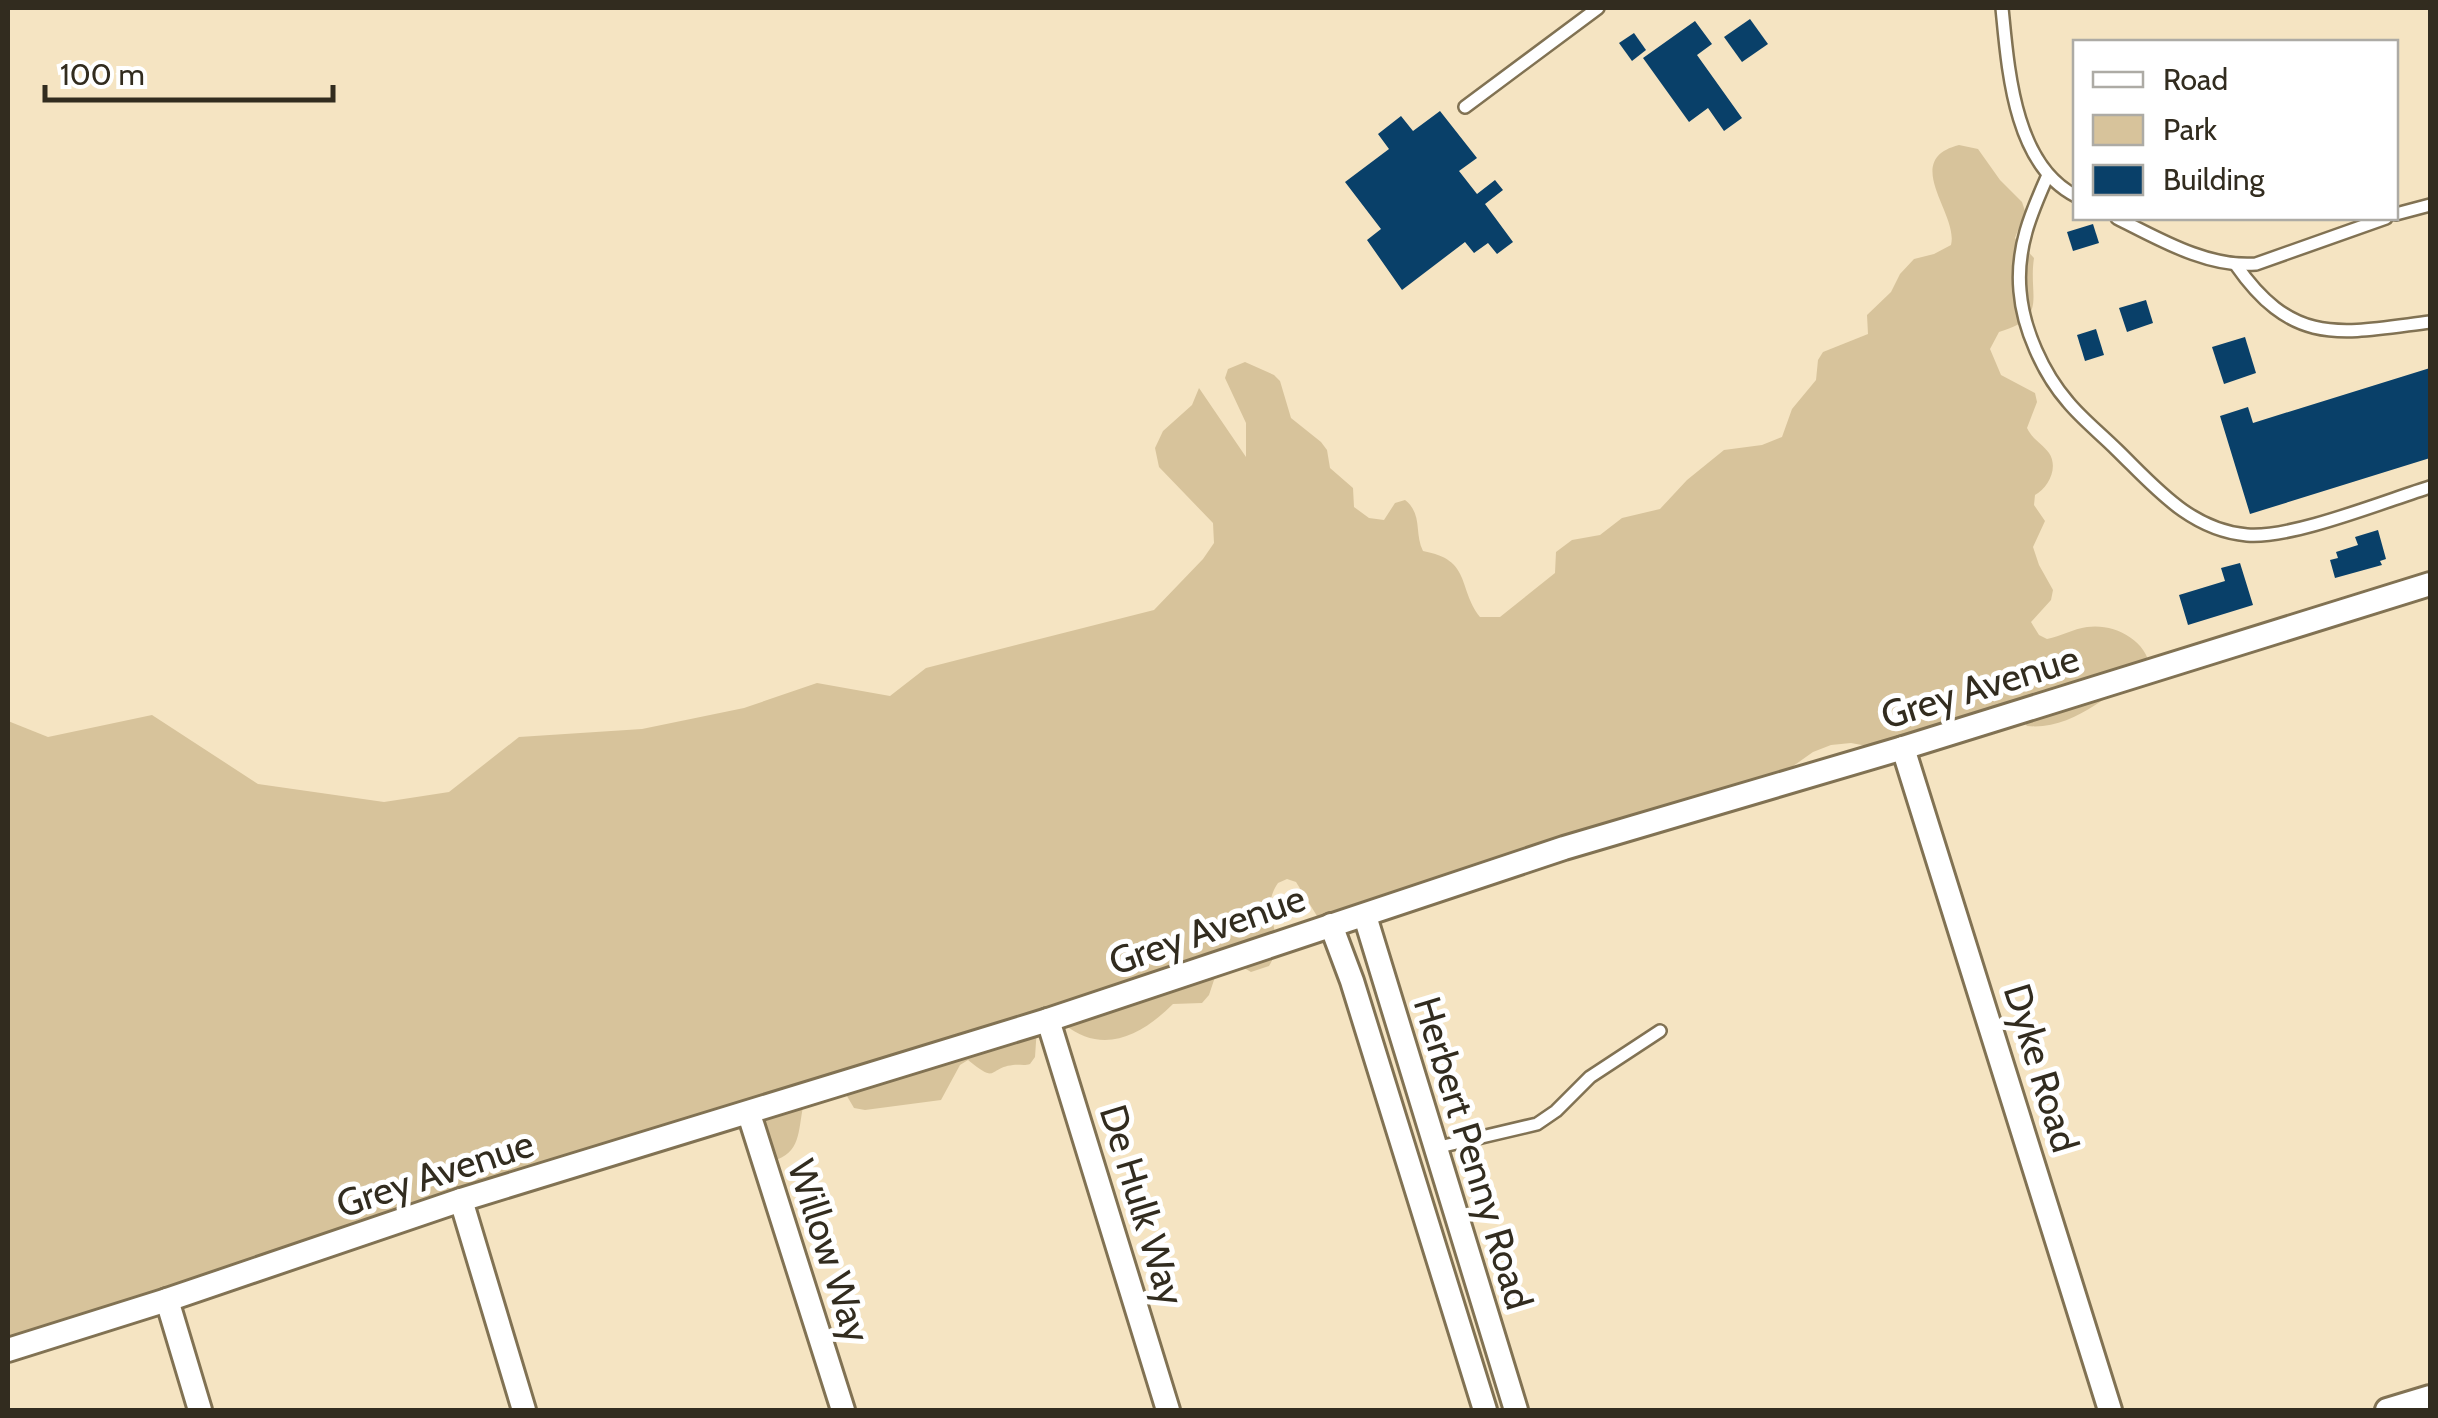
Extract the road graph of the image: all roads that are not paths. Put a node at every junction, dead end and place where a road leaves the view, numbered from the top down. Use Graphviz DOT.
graph roads {
  1 [pos="1598,8"];
  2 [pos="2002,8"];
  3 [pos="1465,107"];
  4 [pos="2048,174"];
  5 [pos="2073,194"];
  6 [pos="2430,205"];
  7 [pos="2398,213"];
  8 [pos="2121,220"];
  9 [pos="2380,220"];
  10 [pos="2236,265"];
  11 [pos="2430,322"];
  12 [pos="2430,487"];
  13 [pos="2430,584"];
  14 [pos="1903,748"];
  15 [pos="1365,916"];
  16 [pos="1331,925"];
  17 [pos="1048,1020"];
  18 [pos="1660,1031"];
  19 [pos="749,1114"];
  20 [pos="1435,1148"];
  21 [pos="460,1200"];
  22 [pos="167,1300"];
  23 [pos="8,1350"];
  24 [pos="2430,1397"];
  25 [pos="200,1410"];
  26 [pos="524,1410"];
  27 [pos="843,1410"];
  28 [pos="1168,1410"];
  29 [pos="1485,1410"];
  30 [pos="1516,1410"];
  31 [pos="2110,1410"];
  32 [pos="2387,1410"];
  1 -- 3 [label="lane"];
  2 -- 4 [label="lane"];
  4 -- 5 [label="lane"];
  4 -- 12 [label="lane"];
  6 -- 7 [label="lane"];
  8 -- 10 [label="lane"];
  9 -- 10 [label="lane"];
  10 -- 11 [label="lane"];
  13 -- 14 [label="street, Grey Avenue"];
  14 -- 15 [label="street, Grey Avenue"];
  14 -- 31 [label="street, Dyke Road"];
  15 -- 16 [label="street, Grey Avenue"];
  15 -- 20 [label="street, Herbert Penny Road"];
  16 -- 17 [label="street, Grey Avenue"];
  16 -- 29 [label="street, Herbert Penny Road"];
  17 -- 19 [label="street, Grey Avenue"];
  17 -- 28 [label="street, De Hulk Way"];
  18 -- 20 [label="lane"];
  19 -- 21 [label="street, Grey Avenue"];
  19 -- 27 [label="street, Willow Way"];
  20 -- 30 [label="street, Herbert Penny Road"];
  21 -- 22 [label="street, Grey Avenue"];
  21 -- 26 [label="street"];
  22 -- 23 [label="street, Grey Avenue"];
  22 -- 25 [label="street"];
  24 -- 32 [label="street"];
}
